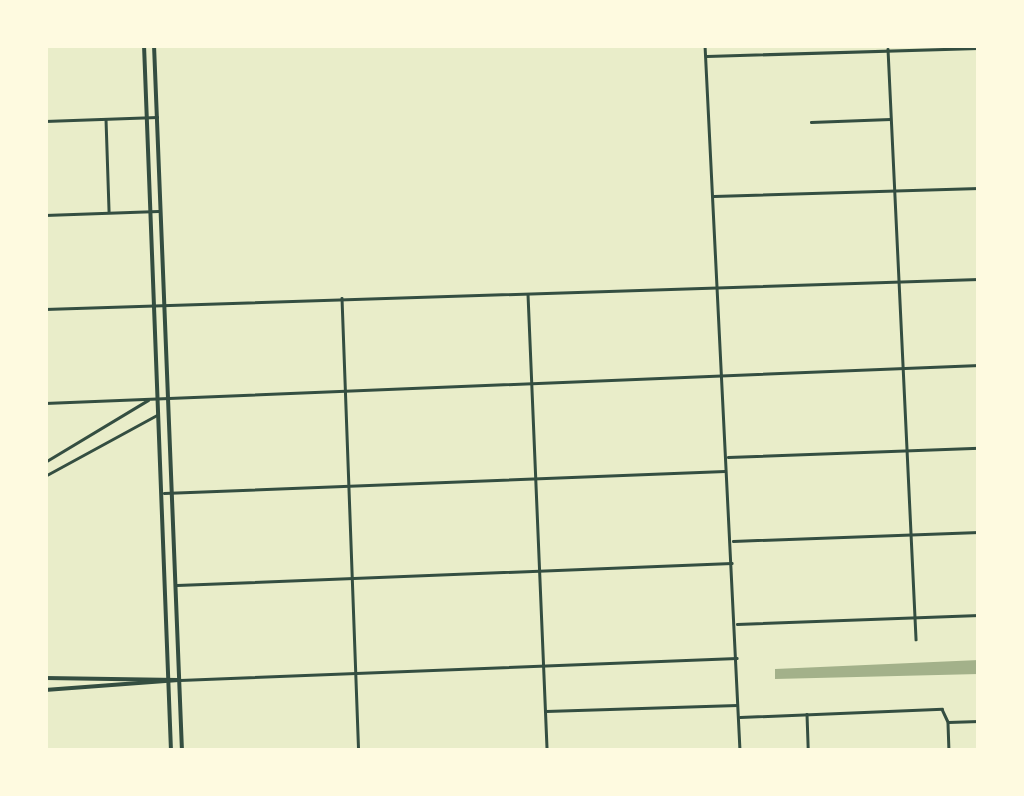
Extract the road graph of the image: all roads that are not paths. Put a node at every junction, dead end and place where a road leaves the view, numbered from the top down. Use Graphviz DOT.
graph roads {
  1 [pos="144,45"];
  2 [pos="154,45"];
  3 [pos="705,45"];
  4 [pos="978,48"];
  5 [pos="888,49"];
  6 [pos="706,56"];
  7 [pos="157,117"];
  8 [pos="146,118"];
  9 [pos="106,119"];
  10 [pos="890,120"];
  11 [pos="45,121"];
  12 [pos="811,122"];
  13 [pos="979,188"];
  14 [pos="894,190"];
  15 [pos="712,196"];
  16 [pos="150,211"];
  17 [pos="161,211"];
  18 [pos="109,212"];
  19 [pos="45,215"];
  20 [pos="979,280"];
  21 [pos="898,282"];
  22 [pos="717,287"];
  23 [pos="528,292"];
  24 [pos="342,298"];
  25 [pos="164,304"];
  26 [pos="154,305"];
  27 [pos="45,309"];
  28 [pos="979,365"];
  29 [pos="902,368"];
  30 [pos="722,375"];
  31 [pos="531,383"];
  32 [pos="346,392"];
  33 [pos="157,399"];
  34 [pos="168,399"];
  35 [pos="150,400"];
  36 [pos="45,403"];
  37 [pos="158,414"];
  38 [pos="979,448"];
  39 [pos="907,450"];
  40 [pos="726,458"];
  41 [pos="45,462"];
  42 [pos="727,470"];
  43 [pos="45,476"];
  44 [pos="532,478"];
  45 [pos="349,486"];
  46 [pos="172,493"];
  47 [pos="162,494"];
  48 [pos="979,532"];
  49 [pos="911,533"];
  50 [pos="732,541"];
  51 [pos="732,563"];
  52 [pos="535,571"];
  53 [pos="354,579"];
  54 [pos="175,585"];
  55 [pos="979,615"];
  56 [pos="916,618"];
  57 [pos="735,624"];
  58 [pos="916,639"];
  59 [pos="737,658"];
  60 [pos="541,665"];
  61 [pos="357,672"];
  62 [pos="168,674"];
  63 [pos="45,678"];
  64 [pos="179,680"];
  65 [pos="168,685"];
  66 [pos="45,690"];
  67 [pos="738,705"];
  68 [pos="546,711"];
  69 [pos="807,714"];
  70 [pos="739,717"];
  71 [pos="979,721"];
  72 [pos="948,722"];
  73 [pos="171,751"];
  74 [pos="182,751"];
  75 [pos="359,751"];
  76 [pos="547,751"];
  77 [pos="727,751"];
  78 [pos="740,751"];
  79 [pos="808,751"];
  80 [pos="949,751"];
  1 -- 8 [label="main road"];
  2 -- 7 [label="main road"];
  3 -- 6 [label="street"];
  4 -- 5 [label="street"];
  5 -- 6 [label="street"];
  5 -- 10 [label="street"];
  6 -- 15 [label="street"];
  7 -- 8 [label="street"];
  7 -- 17 [label="main road"];
  8 -- 9 [label="street"];
  8 -- 16 [label="main road"];
  9 -- 11 [label="street"];
  9 -- 18 [label="street"];
  10 -- 12 [label="street"];
  10 -- 14 [label="street"];
  13 -- 14 [label="street"];
  14 -- 15 [label="street"];
  14 -- 21 [label="street"];
  15 -- 22 [label="street"];
  16 -- 17 [label="street"];
  16 -- 18 [label="street"];
  16 -- 26 [label="main road"];
  17 -- 25 [label="main road"];
  18 -- 19 [label="street"];
  20 -- 21 [label="street"];
  21 -- 22 [label="street"];
  21 -- 29 [label="street"];
  22 -- 23 [label="street"];
  22 -- 30 [label="street"];
  23 -- 24 [label="street"];
  23 -- 31 [label="street"];
  24 -- 25 [label="street"];
  24 -- 32 [label="street"];
  25 -- 26 [label="street"];
  25 -- 34 [label="main road"];
  26 -- 27 [label="street"];
  26 -- 33 [label="main road"];
  28 -- 29 [label="street"];
  29 -- 30 [label="street"];
  29 -- 39 [label="street"];
  30 -- 31 [label="street"];
  30 -- 40 [label="street"];
  31 -- 32 [label="street"];
  31 -- 44 [label="street"];
  32 -- 34 [label="street"];
  32 -- 45 [label="street"];
  33 -- 34 [label="street"];
  33 -- 35 [label="street"];
  33 -- 37 [label="main road"];
  34 -- 46 [label="main road"];
  35 -- 36 [label="street"];
  35 -- 41 [label="street"];
  37 -- 43 [label="street"];
  37 -- 47 [label="main road"];
  38 -- 39 [label="street"];
  39 -- 40 [label="street"];
  39 -- 49 [label="street"];
  40 -- 42 [label="street"];
  42 -- 44 [label="street"];
  42 -- 50 [label="street"];
  44 -- 45 [label="street"];
  44 -- 52 [label="street"];
  45 -- 46 [label="street"];
  45 -- 53 [label="street"];
  46 -- 47 [label="street"];
  46 -- 54 [label="main road"];
  47 -- 62 [label="main road"];
  48 -- 49 [label="street"];
  49 -- 50 [label="street"];
  49 -- 56 [label="street"];
  50 -- 51 [label="street"];
  51 -- 52 [label="street"];
  51 -- 57 [label="street"];
  52 -- 53 [label="street"];
  52 -- 60 [label="street"];
  53 -- 54 [label="street"];
  53 -- 61 [label="street"];
  54 -- 64 [label="main road"];
  55 -- 56 [label="street"];
  56 -- 57 [label="street"];
  56 -- 58 [label="street"];
  57 -- 59 [label="street"];
  59 -- 60 [label="street"];
  59 -- 67 [label="street"];
  60 -- 61 [label="street"];
  60 -- 68 [label="street"];
  61 -- 64 [label="street"];
  61 -- 75 [label="street"];
  62 -- 63 [label="main road"];
  62 -- 64 [label="main road"];
  62 -- 65 [label="main road"];
  64 -- 65 [label="main road"];
  64 -- 74 [label="main road"];
  65 -- 66 [label="main road"];
  65 -- 73 [label="main road"];
  67 -- 68 [label="street"];
  67 -- 70 [label="street"];
  68 -- 76 [label="street"];
  69 -- 70 [label="street"];
  69 -- 72 [label="street"];
  69 -- 79 [label="street"];
  70 -- 78 [label="street"];
  71 -- 72 [label="street"];
  72 -- 80 [label="street"];
  77 -- 78 [label="street"];
}
